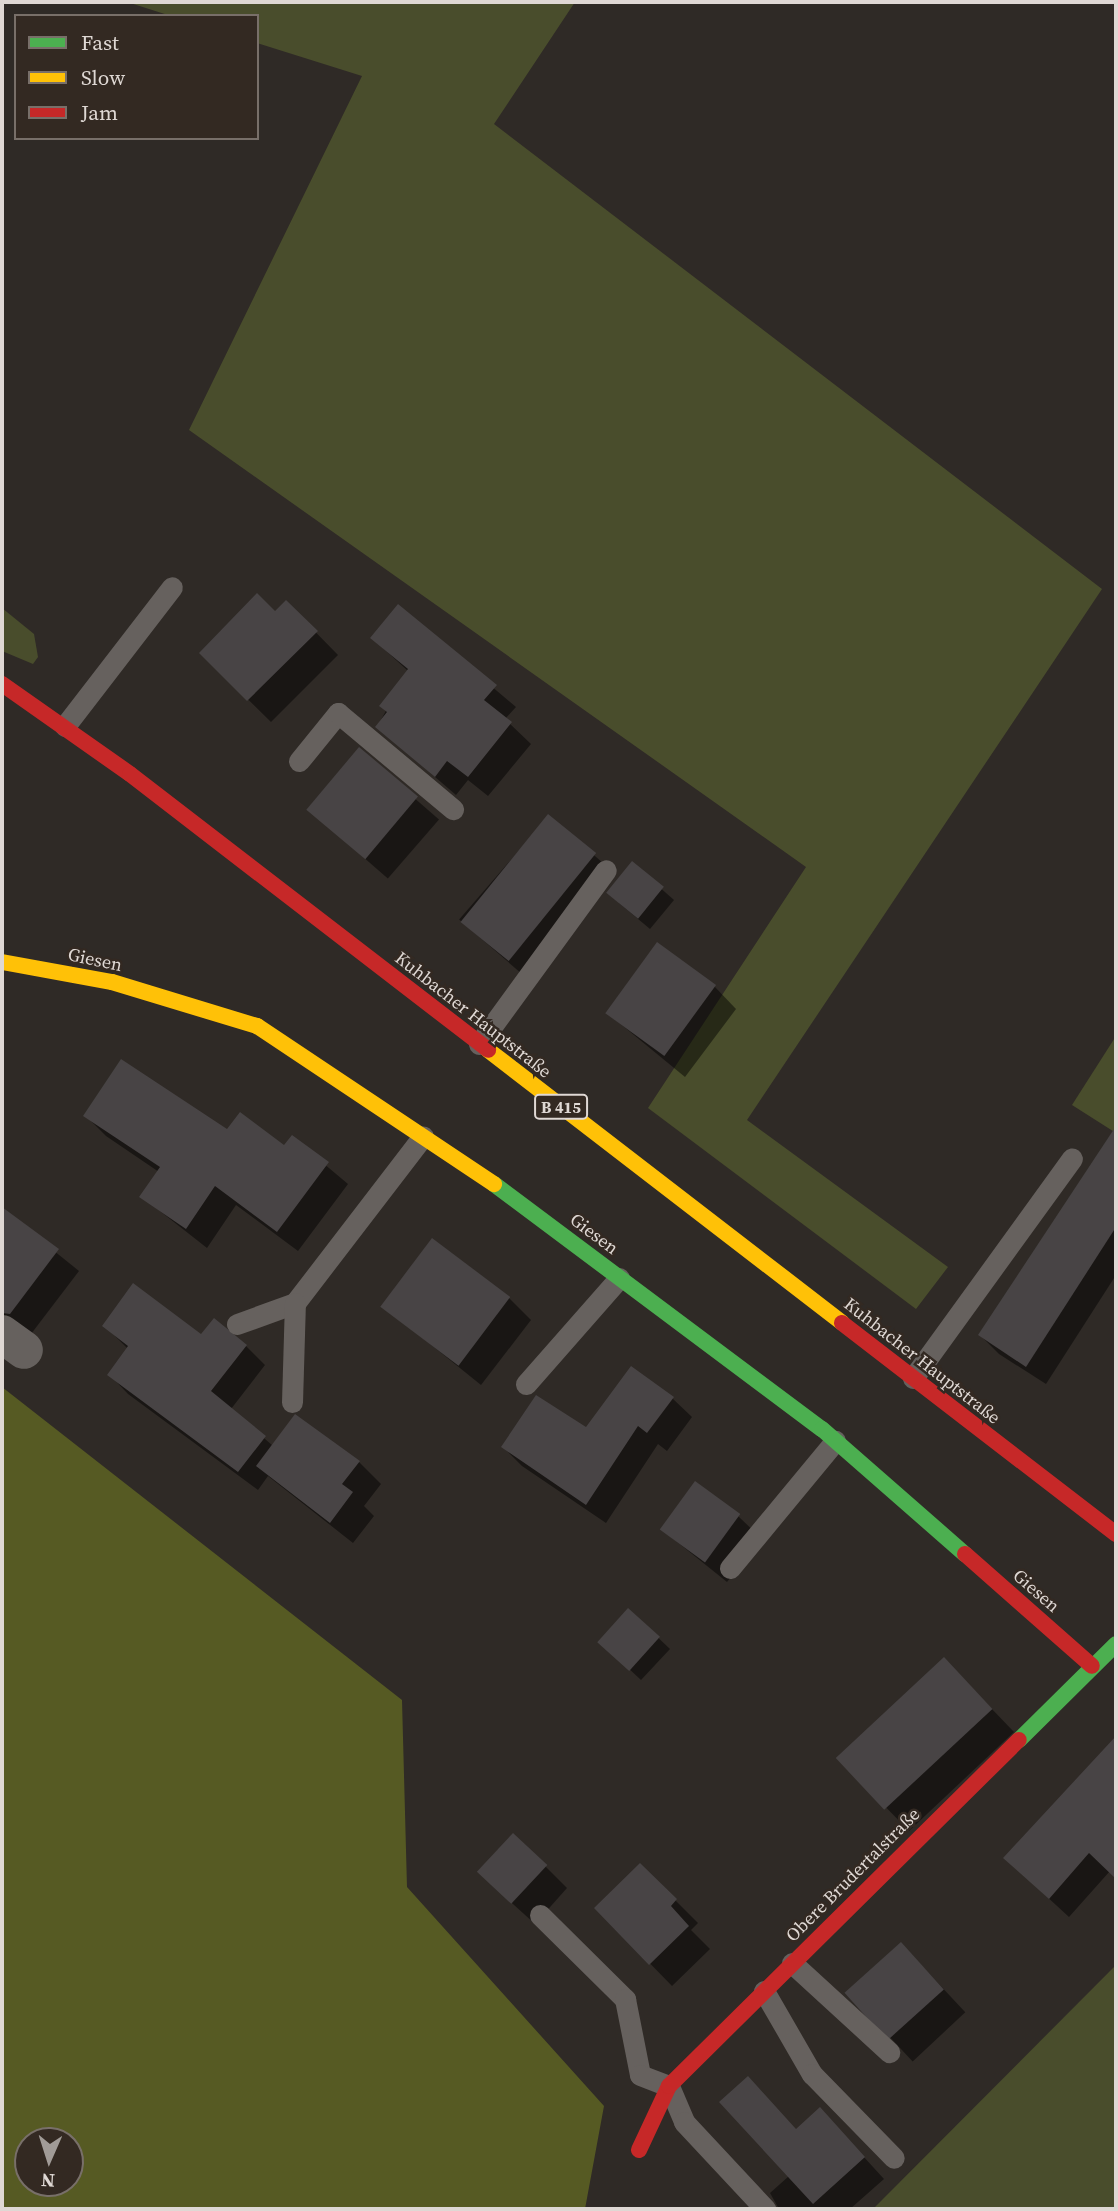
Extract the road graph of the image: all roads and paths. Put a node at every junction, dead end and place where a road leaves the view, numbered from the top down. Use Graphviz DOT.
graph roads {
  1 [pos="172,587"];
  2 [pos="2,684"];
  3 [pos="65,726"];
  4 [pos="299,761"];
  5 [pos="453,809"];
  6 [pos="607,870"];
  7 [pos="2,962"];
  8 [pos="479,1044"];
  9 [pos="423,1136"];
  10 [pos="1072,1158"];
  11 [pos="619,1278"];
  12 [pos="295,1303"];
  13 [pos="237,1324"];
  14 [pos="913,1378"];
  15 [pos="526,1384"];
  16 [pos="292,1402"];
  17 [pos="835,1441"];
  18 [pos="1116,1534"];
  19 [pos="730,1567"];
  20 [pos="1116,1644"];
  21 [pos="1092,1666"];
  22 [pos="540,1915"];
  23 [pos="792,1963"];
  24 [pos="764,1992"];
  25 [pos="889,2052"];
  26 [pos="669,2086"];
  27 [pos="639,2150"];
  28 [pos="894,2158"];
  29 [pos="765,2209"];
  1 -- 3 [label="lane"];
  2 -- 3 [label="street, Kuhbacher Hauptstraße / B 415"];
  3 -- 8 [label="street, Kuhbacher Hauptstraße / B 415"];
  4 -- 5 [label="lane"];
  6 -- 8 [label="lane"];
  7 -- 9 [label="street, Giesen"];
  8 -- 14 [label="street, Kuhbacher Hauptstraße / B 415"];
  9 -- 11 [label="street, Giesen"];
  9 -- 12 [label="lane"];
  10 -- 14 [label="lane"];
  11 -- 15 [label="lane"];
  11 -- 17 [label="street, Giesen"];
  12 -- 13 [label="lane"];
  12 -- 16 [label="lane"];
  14 -- 18 [label="street, Kuhbacher Hauptstraße / B 415"];
  17 -- 19 [label="lane"];
  17 -- 21 [label="street, Giesen"];
  20 -- 21 [label="street, Obere Brudertalstraße"];
  21 -- 23 [label="street, Obere Brudertalstraße"];
  22 -- 26 [label="lane"];
  23 -- 24 [label="street, Obere Brudertalstraße"];
  23 -- 25 [label="lane"];
  24 -- 26 [label="street, Obere Brudertalstraße"];
  24 -- 28 [label="lane"];
  26 -- 27 [label="street, Obere Brudertalstraße"];
  26 -- 29 [label="lane"];
}
